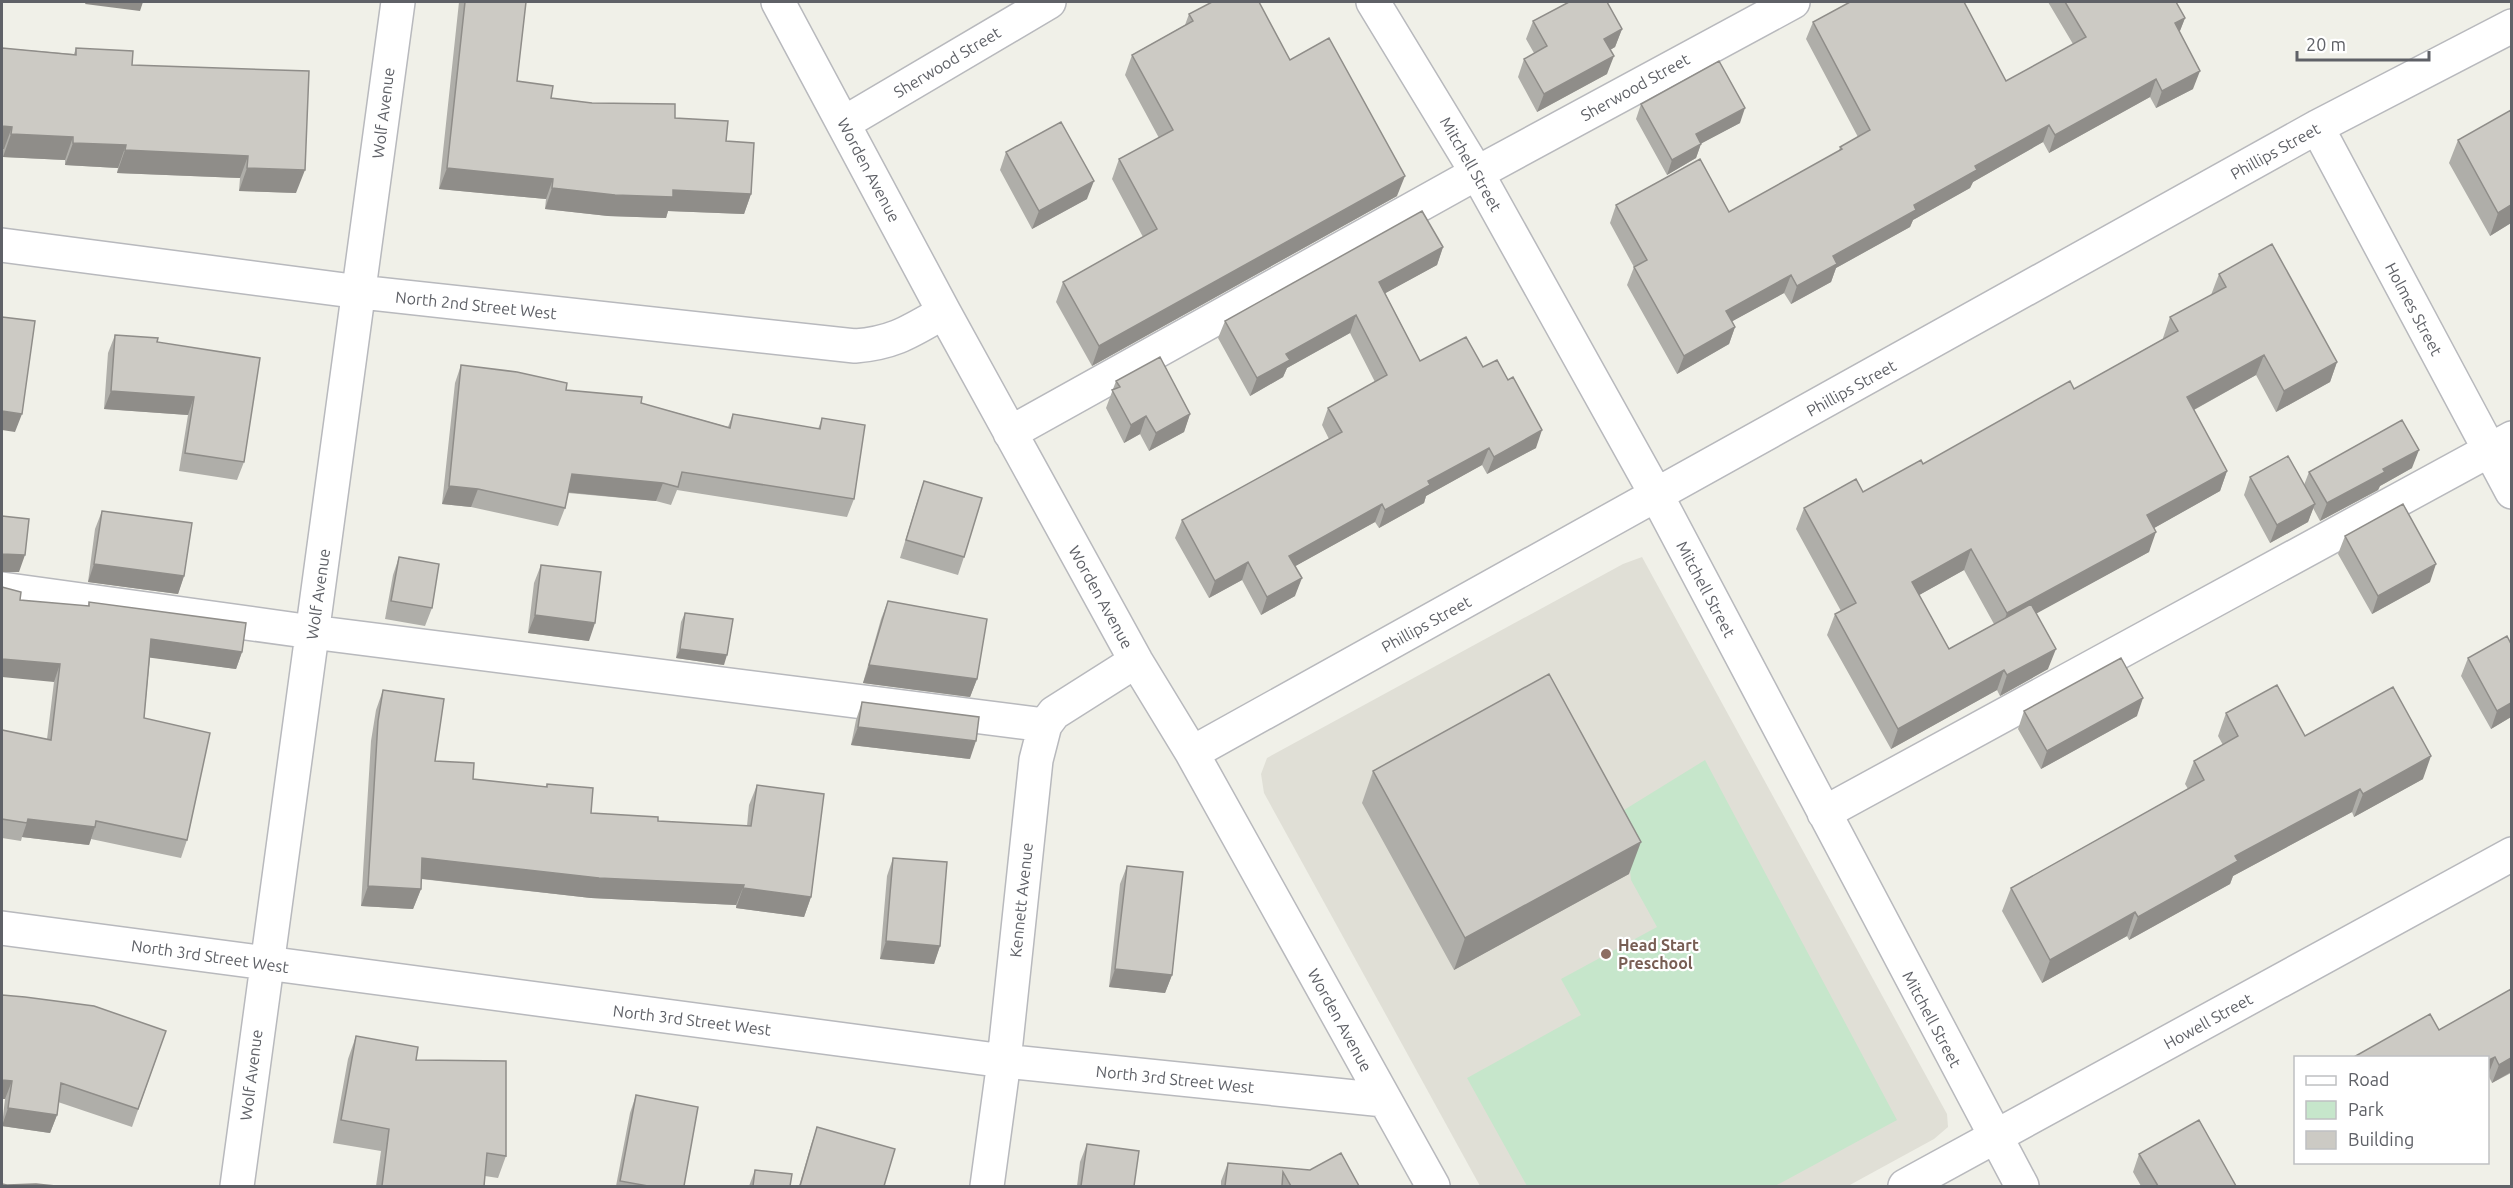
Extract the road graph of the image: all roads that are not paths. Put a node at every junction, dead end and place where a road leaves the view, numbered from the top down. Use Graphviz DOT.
graph roads {
  1 [pos="398,2"];
  2 [pos="778,2"];
  3 [pos="1049,2"];
  4 [pos="1373,2"];
  5 [pos="1793,2"];
  6 [pos="2511,26"];
  7 [pos="844,123"];
  8 [pos="2317,127"];
  9 [pos="1478,173"];
  10 [pos="2,245"];
  11 [pos="360,292"];
  12 [pos="944,312"];
  13 [pos="1010,433"];
  14 [pos="2500,444"];
  15 [pos="2511,492"];
  16 [pos="1656,496"];
  17 [pos="2,589"];
  18 [pos="312,632"];
  19 [pos="1136,661"];
  20 [pos="1045,724"];
  21 [pos="1192,753"];
  22 [pos="1824,813"];
  23 [pos="2511,854"];
  24 [pos="2,928"];
  25 [pos="266,964"];
  26 [pos="1004,1061"];
  27 [pos="1384,1100"];
  28 [pos="1995,1138"];
  29 [pos="237,1186"];
  30 [pos="987,1186"];
  31 [pos="1433,1186"];
  32 [pos="1905,1186"];
  33 [pos="2022,1186"];
  1 -- 11 [label="street, Wolf Avenue"];
  2 -- 7 [label="street, Worden Avenue"];
  3 -- 7 [label="street, Sherwood Street"];
  4 -- 9 [label="street, Mitchell Street"];
  5 -- 9 [label="street, Sherwood Street"];
  6 -- 8 [label="street, Phillips Street"];
  7 -- 12 [label="street, Worden Avenue"];
  8 -- 14 [label="street, Holmes Street"];
  8 -- 16 [label="street, Phillips Street"];
  9 -- 13 [label="street, Sherwood Street"];
  9 -- 16 [label="street, Mitchell Street"];
  10 -- 11 [label="street, North 2nd Street West"];
  11 -- 12 [label="street, North 2nd Street West"];
  11 -- 18 [label="street, Wolf Avenue"];
  12 -- 13 [label="street, Worden Avenue"];
  13 -- 19 [label="street, Worden Avenue"];
  14 -- 15 [label="street, Holmes Street"];
  14 -- 22 [label="street"];
  16 -- 21 [label="street, Phillips Street"];
  16 -- 22 [label="street, Mitchell Street"];
  17 -- 18 [label="street"];
  18 -- 20 [label="street"];
  18 -- 25 [label="street, Wolf Avenue"];
  19 -- 20 [label="street"];
  19 -- 21 [label="street, Worden Avenue"];
  20 -- 26 [label="street, Kennett Avenue"];
  21 -- 27 [label="street, Worden Avenue"];
  22 -- 28 [label="street, Mitchell Street"];
  23 -- 28 [label="street, Howell Street"];
  24 -- 25 [label="street, North 3rd Street West"];
  25 -- 26 [label="street, North 3rd Street West"];
  25 -- 29 [label="street, Wolf Avenue"];
  26 -- 27 [label="street, North 3rd Street West"];
  26 -- 30 [label="street, Kennett Avenue"];
  27 -- 31 [label="street, Worden Avenue"];
  28 -- 32 [label="street, Howell Street"];
  28 -- 33 [label="street, Mitchell Street"];
}
